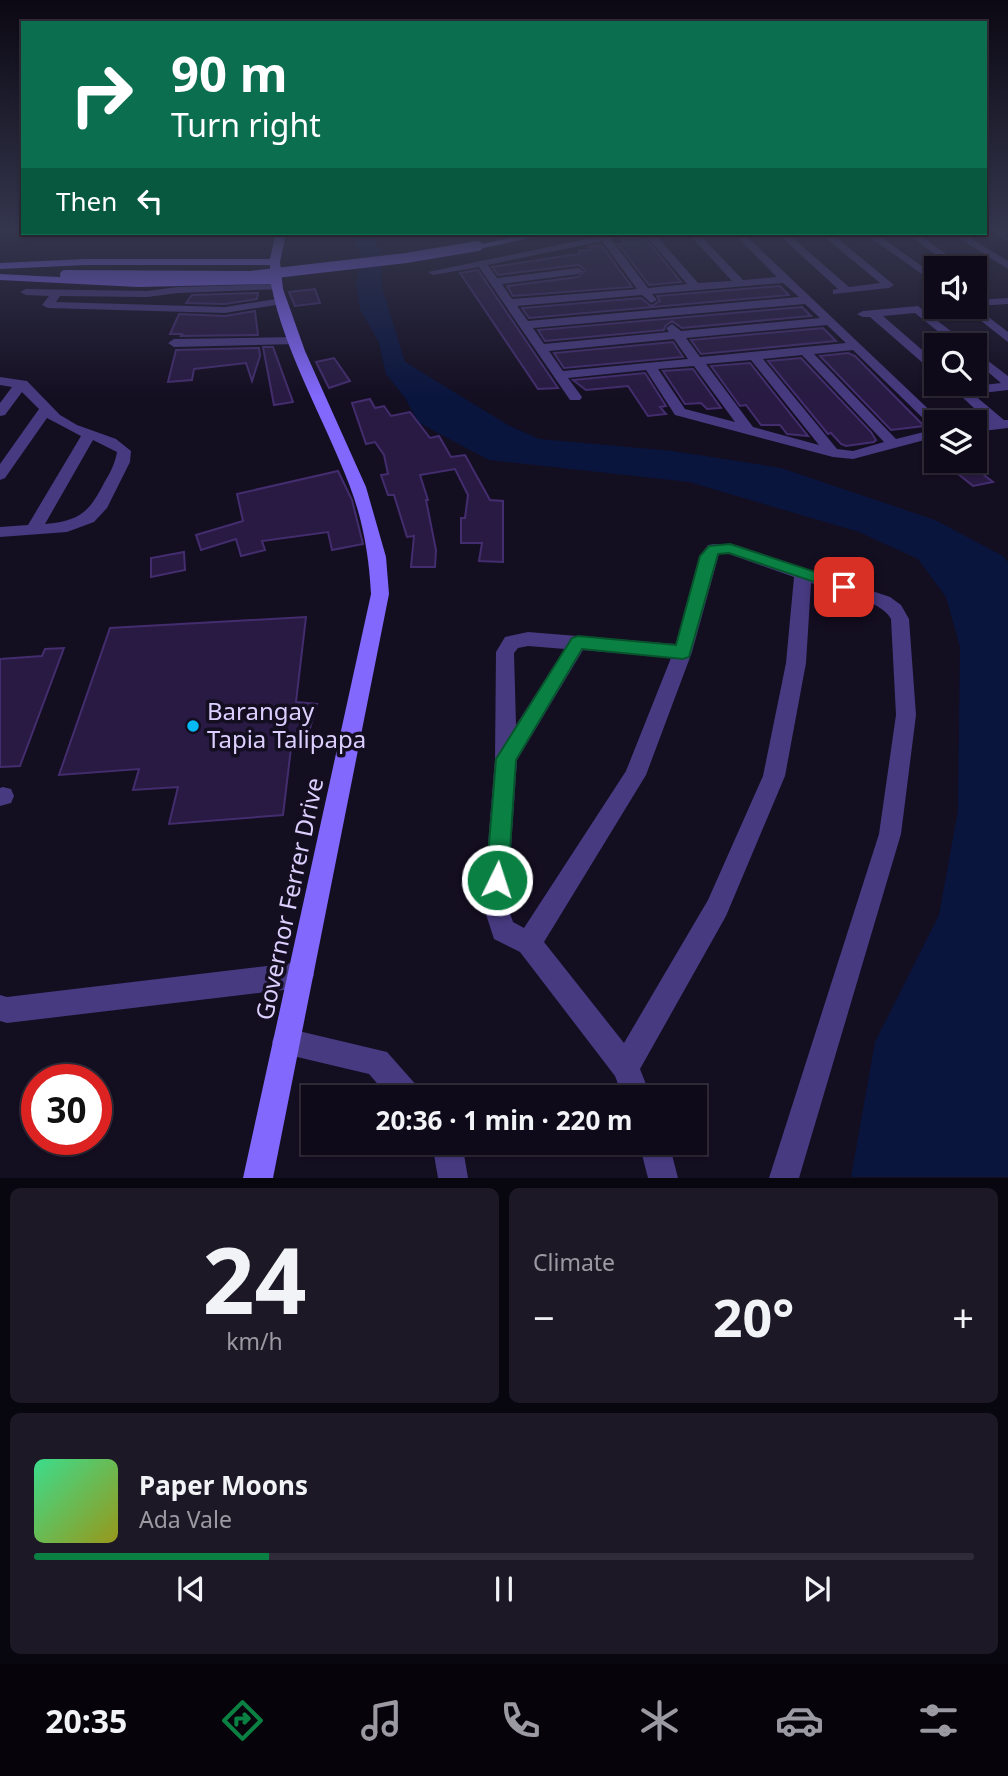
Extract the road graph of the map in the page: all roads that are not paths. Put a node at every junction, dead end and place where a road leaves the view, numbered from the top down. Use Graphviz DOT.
graph roads {
  1 [pos="212,287"];
  2 [pos="270,287"];
  3 [pos="279,287"];
  4 [pos="499,287"];
  5 [pos="571,287"];
  6 [pos="612,287"];
  7 [pos="641,287"];
  8 [pos="695,287"];
  9 [pos="795,287"];
  10 [pos="844,287"];
  11 [pos="872,287"];
  12 [pos="847,290"];
  13 [pos="26,292"];
  14 [pos="645,292"];
  15 [pos="832,292"];
  16 [pos="56,293"];
  17 [pos="808,300"];
  18 [pos="1008,301"];
  19 [pos="987,302"];
  20 [pos="510,303"];
  21 [pos="660,313"];
  22 [pos="984,319"];
  23 [pos="830,321"];
  24 [pos="525,325"];
  25 [pos="948,333"];
  26 [pos="677,335"];
  27 [pos="1008,338"];
  28 [pos="294,341"];
  29 [pos="174,343"];
  30 [pos="856,346"];
  31 [pos="541,348"];
  32 [pos="805,351"];
  33 [pos="754,356"];
  34 [pos="924,359"];
  35 [pos="697,361"];
  36 [pos="649,366"];
  37 [pos="987,366"];
  38 [pos="560,374"];
  39 [pos="0,381"];
  40 [pos="22,384"];
  41 [pos="1008,384"];
  42 [pos="987,385"];
  43 [pos="969,396"];
  44 [pos="575,397"];
  45 [pos="46,409"];
  46 [pos="924,411"];
  47 [pos="0,412"];
  48 [pos="1004,424"];
  49 [pos="747,429"];
  50 [pos="89,434"];
  51 [pos="924,436"];
  52 [pos="894,445"];
  53 [pos="833,453"];
  54 [pos="0,475"];
  55 [pos="33,530"];
  56 [pos="0,532"];
  57 [pos="803,573"];
  58 [pos="578,643"];
  59 [pos="683,652"];
  60 [pos="506,759"];
  61 [pos="529,943"];
  62 [pos="301,975"];
  63 [pos="2,1011"];
  64 [pos="286,1042"];
  65 [pos="625,1067"];
  66 [pos="397,1085"];
  67 [pos="632,1085"];
  68 [pos="449,1155"];
  69 [pos="657,1155"];
  70 [pos="258,1178"];
  71 [pos="453,1178"];
  72 [pos="663,1178"];
  73 [pos="784,1178"];
  1 -- 16 [label="street"];
  2 -- 16 [label="street"];
  3 -- 28 [label="main road, Governor Ferrer Drive"];
  4 -- 20 [label="street"];
  5 -- 20 [label="street"];
  6 -- 14 [label="street"];
  7 -- 14 [label="street"];
  8 -- 14 [label="street"];
  9 -- 17 [label="street"];
  10 -- 12 [label="street"];
  11 -- 12 [label="street"];
  12 -- 15 [label="street"];
  13 -- 16 [label="street"];
  14 -- 21 [label="street"];
  17 -- 21 [label="street"];
  17 -- 23 [label="street"];
  18 -- 19 [label="street"];
  20 -- 24 [label="street"];
  21 -- 24 [label="street"];
  21 -- 26 [label="street"];
  22 -- 27 [label="street"];
  23 -- 26 [label="street"];
  23 -- 30 [label="street"];
  24 -- 31 [label="street"];
  25 -- 34 [label="street"];
  26 -- 31 [label="street"];
  26 -- 35 [label="street"];
  28 -- 29 [label="street"];
  28 -- 62 [label="main road, Governor Ferrer Drive"];
  30 -- 32 [label="street"];
  30 -- 46 [label="street"];
  31 -- 38 [label="street"];
  32 -- 33 [label="street"];
  32 -- 52 [label="street"];
  33 -- 35 [label="street"];
  33 -- 53 [label="street"];
  35 -- 36 [label="street"];
  35 -- 49 [label="street"];
  36 -- 38 [label="street"];
  36 -- 49 [label="street"];
  37 -- 41 [label="street"];
  38 -- 44 [label="street"];
  39 -- 40 [label="street"];
  40 -- 45 [label="street"];
  40 -- 47 [label="street"];
  41 -- 42 [label="street"];
  43 -- 48 [label="street"];
  45 -- 50 [label="street"];
  45 -- 54 [label="street"];
  49 -- 53 [label="street"];
  50 -- 55 [label="street"];
  50 -- 55 [label="street"];
  51 -- 52 [label="street"];
  52 -- 53 [label="street"];
  55 -- 56 [label="street"];
  57 -- 59 [label="street"];
  57 -- 65 [label="street"];
  57 -- 73 [label="street"];
  58 -- 59 [label="street"];
  58 -- 60 [label="street"];
  58 -- 60 [label="street"];
  59 -- 61 [label="street"];
  60 -- 61 [label="street"];
  61 -- 65 [label="street"];
  62 -- 63 [label="street"];
  62 -- 64 [label="main road, Governor Ferrer Drive"];
  64 -- 66 [label="street"];
  64 -- 70 [label="main road, Governor Ferrer Drive"];
  65 -- 67 [label="street"];
  68 -- 71 [label="street"];
  69 -- 72 [label="street"];
}
